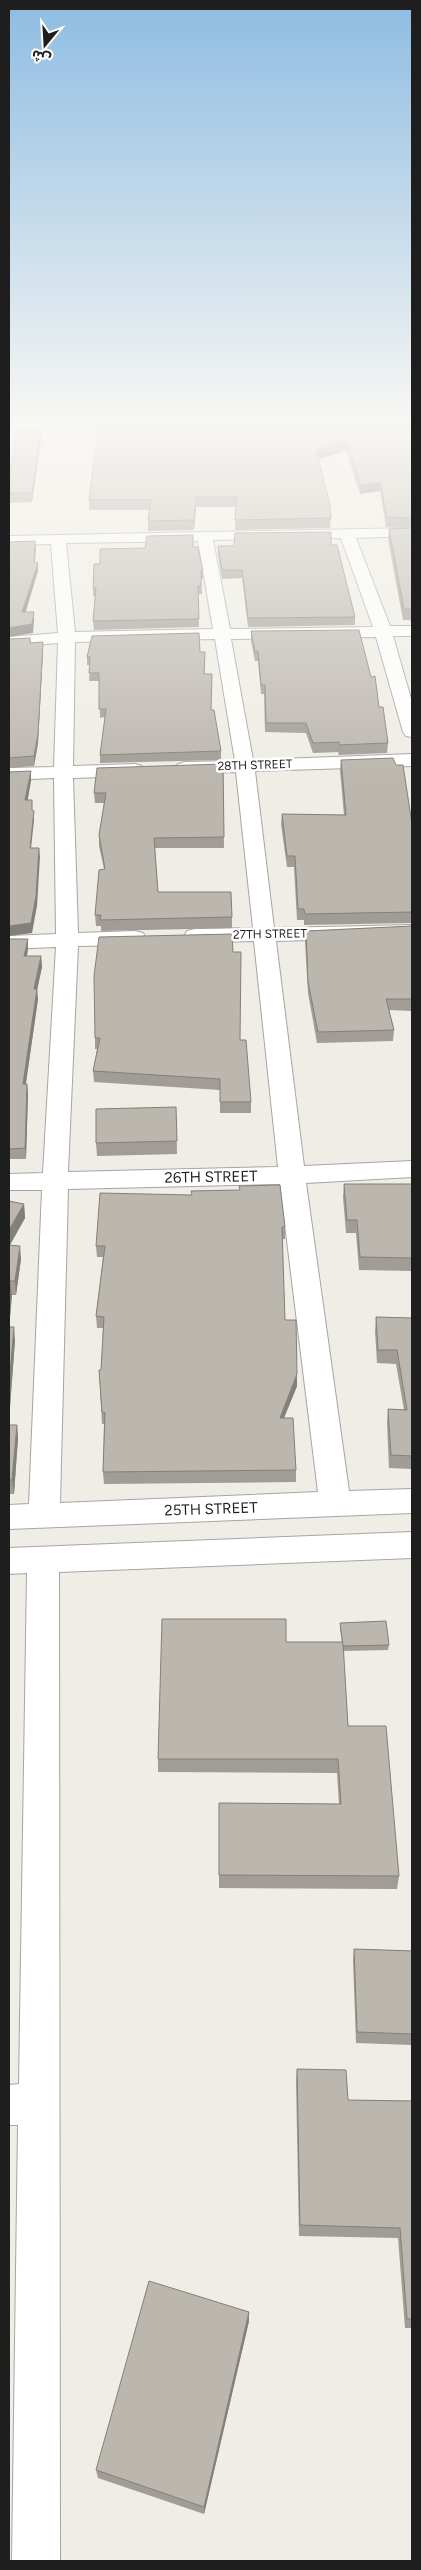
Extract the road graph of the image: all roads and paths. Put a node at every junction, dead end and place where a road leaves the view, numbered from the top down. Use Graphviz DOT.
graph roads {
  1 [pos="58,541"];
  2 [pos="206,541"];
  3 [pos="351,541"];
  4 [pos="412,630"];
  5 [pos="383,631"];
  6 [pos="223,635"];
  7 [pos="68,637"];
  8 [pos="9,642"];
  9 [pos="412,732"];
  10 [pos="412,760"];
  11 [pos="245,765"];
  12 [pos="150,769"];
  13 [pos="169,769"];
  14 [pos="63,773"];
  15 [pos="9,774"];
  16 [pos="412,931"];
  17 [pos="265,934"];
  18 [pos="67,941"];
  19 [pos="9,942"];
  20 [pos="412,1170"];
  21 [pos="293,1175"];
  22 [pos="55,1181"];
  23 [pos="9,1182"];
  24 [pos="412,1501"];
  25 [pos="335,1504"];
  26 [pos="44,1516"];
  27 [pos="9,1517"];
  28 [pos="412,1545"];
  29 [pos="26,1561"];
  30 [pos="24,2104"];
  31 [pos="36,2561"];
  1 -- 7 [label="street"];
  2 -- 6 [label="street"];
  3 -- 5 [label="street"];
  4 -- 5 [label="street"];
  5 -- 6 [label="street"];
  5 -- 9 [label="street"];
  6 -- 7 [label="street"];
  6 -- 11 [label="street"];
  7 -- 8 [label="street"];
  7 -- 14 [label="street"];
  10 -- 11 [label="street, 28TH STREET"];
  11 -- 13 [label="street, 28TH STREET"];
  11 -- 17 [label="street"];
  12 -- 14 [label="street"];
  14 -- 15 [label="street"];
  14 -- 18 [label="street"];
  16 -- 17 [label="street, 27TH STREET"];
  17 -- 18 [label="street, 27TH STREET"];
  17 -- 21 [label="street"];
  18 -- 19 [label="street, 27TH STREET"];
  18 -- 22 [label="street"];
  20 -- 21 [label="street, 26TH STREET"];
  21 -- 22 [label="street, 26TH STREET"];
  21 -- 25 [label="street"];
  22 -- 23 [label="street, 26TH STREET"];
  22 -- 26 [label="street"];
  24 -- 25 [label="street, 25TH STREET"];
  25 -- 26 [label="street, 25TH STREET"];
  26 -- 27 [label="street, 25TH STREET"];
  28 -- 29 [label="street"];
  29 -- 30 [label="street"];
  30 -- 31 [label="street"];
}
